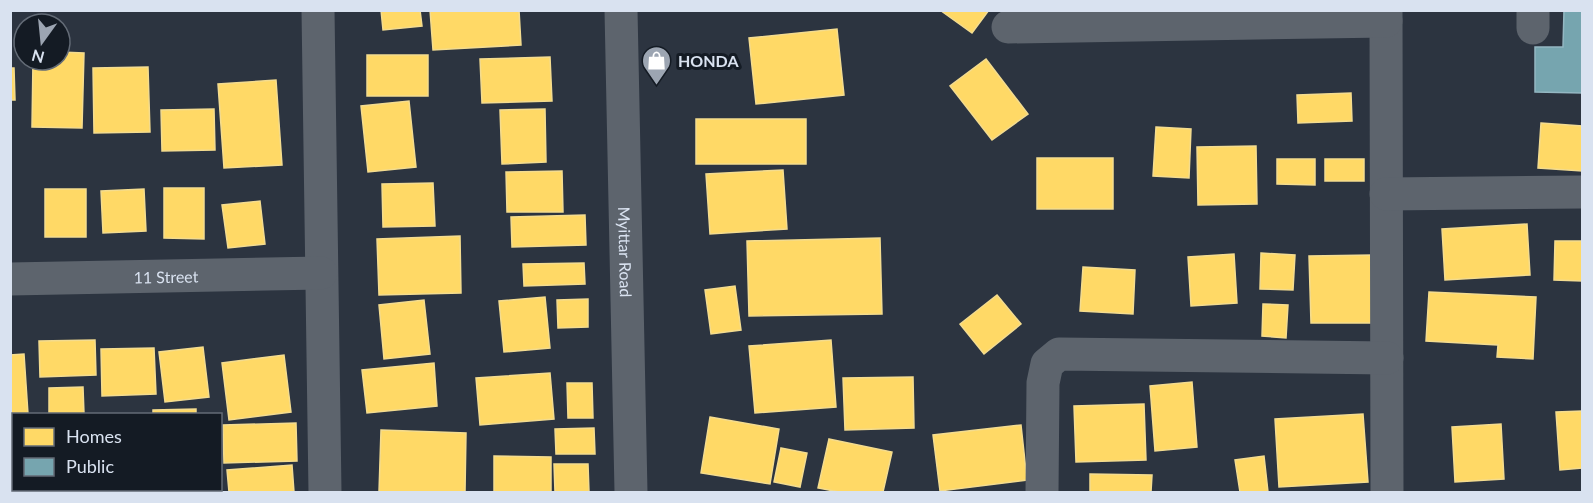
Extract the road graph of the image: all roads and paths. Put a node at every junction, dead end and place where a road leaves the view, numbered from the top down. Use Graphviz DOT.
graph roads {
  1 [pos="318,10"];
  2 [pos="621,10"];
  3 [pos="1386,16"];
  4 [pos="1008,27"];
  5 [pos="1582,192"];
  6 [pos="1386,194"];
  7 [pos="321,273"];
  8 [pos="10,279"];
  9 [pos="1387,358"];
  10 [pos="324,492"];
  11 [pos="631,492"];
  12 [pos="1042,492"];
  13 [pos="1387,492"];
  1 -- 7 [label="street"];
  2 -- 11 [label="street, Myittar Road"];
  3 -- 4 [label="street"];
  3 -- 6 [label="street"];
  5 -- 6 [label="street"];
  6 -- 9 [label="street"];
  7 -- 8 [label="street, 11 Street"];
  7 -- 10 [label="street"];
  9 -- 12 [label="street"];
  9 -- 13 [label="street"];
}
